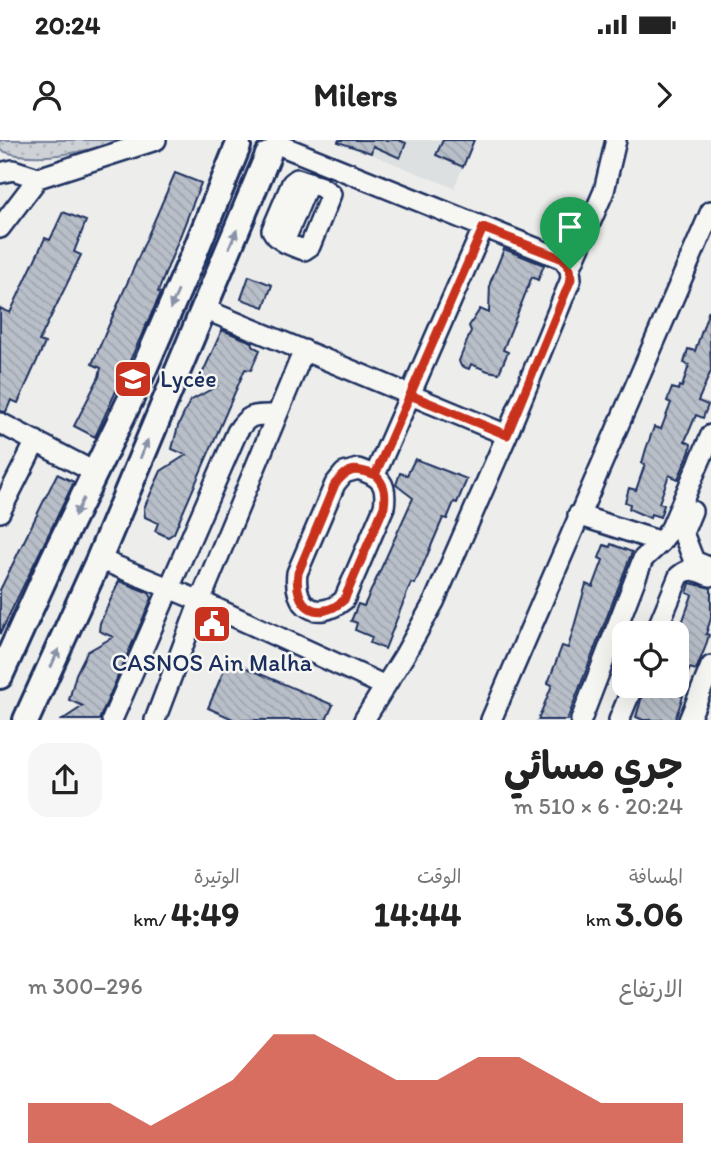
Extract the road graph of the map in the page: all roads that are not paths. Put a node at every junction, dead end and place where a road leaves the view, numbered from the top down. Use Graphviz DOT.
graph roads {
  1 [pos="156,140"];
  2 [pos="615,140"];
  3 [pos="237,143"];
  4 [pos="274,146"];
  5 [pos="331,166"];
  6 [pos="0,173"];
  7 [pos="38,178"];
  8 [pos="315,185"];
  9 [pos="711,211"];
  10 [pos="0,228"];
  11 [pos="483,228"];
  12 [pos="570,269"];
  13 [pos="204,309"];
  14 [pos="304,350"];
  15 [pos="410,395"];
  16 [pos="276,415"];
  17 [pos="0,423"];
  18 [pos="507,435"];
  19 [pos="711,435"];
  20 [pos="36,441"];
  21 [pos="711,466"];
  22 [pos="96,473"];
  23 [pos="375,475"];
  24 [pos="0,512"];
  25 [pos="578,515"];
  26 [pos="661,542"];
  27 [pos="99,559"];
  28 [pos="711,568"];
  29 [pos="711,577"];
  30 [pos="169,588"];
  31 [pos="200,601"];
  32 [pos="660,621"];
  33 [pos="711,666"];
  34 [pos="0,676"];
  35 [pos="385,686"];
  36 [pos="628,698"];
  37 [pos="26,720"];
  38 [pos="112,720"];
  39 [pos="156,720"];
  40 [pos="363,720"];
  41 [pos="491,720"];
  42 [pos="580,720"];
  43 [pos="619,720"];
  44 [pos="689,720"];
  1 -- 7 [label="street"];
  2 -- 12 [label="street"];
  3 -- 4 [label="main road"];
  3 -- 22 [label="main road, one-way"];
  4 -- 5 [label="street"];
  13 -- 4 [label="main road, one-way"];
  5 -- 8 [label="street"];
  5 -- 11 [label="street"];
  6 -- 7 [label="street"];
  7 -- 10 [label="street"];
  8 -- 8 [label="street"];
  9 -- 25 [label="street"];
  11 -- 12 [label="street"];
  11 -- 15 [label="street"];
  12 -- 18 [label="street"];
  13 -- 14 [label="street"];
  27 -- 13 [label="main road, one-way"];
  14 -- 15 [label="street"];
  14 -- 16 [label="street"];
  15 -- 18 [label="street"];
  15 -- 23 [label="street"];
  16 -- 30 [label="street"];
  16 -- 31 [label="street"];
  17 -- 20 [label="street"];
  18 -- 35 [label="street"];
  19 -- 26 [label="street"];
  20 -- 22 [label="street"];
  20 -- 24 [label="street"];
  21 -- 28 [label="street"];
  22 -- 34 [label="main road, one-way"];
  23 -- 23 [label="street"];
  25 -- 26 [label="street"];
  25 -- 41 [label="street"];
  26 -- 42 [label="street"];
  27 -- 30 [label="street"];
  37 -- 27 [label="main road, one-way"];
  29 -- 32 [label="street"];
  30 -- 31 [label="street"];
  30 -- 38 [label="street"];
  31 -- 35 [label="street"];
  31 -- 39 [label="street"];
  33 -- 44 [label="street"];
  35 -- 40 [label="street"];
  36 -- 43 [label="street"];
}
